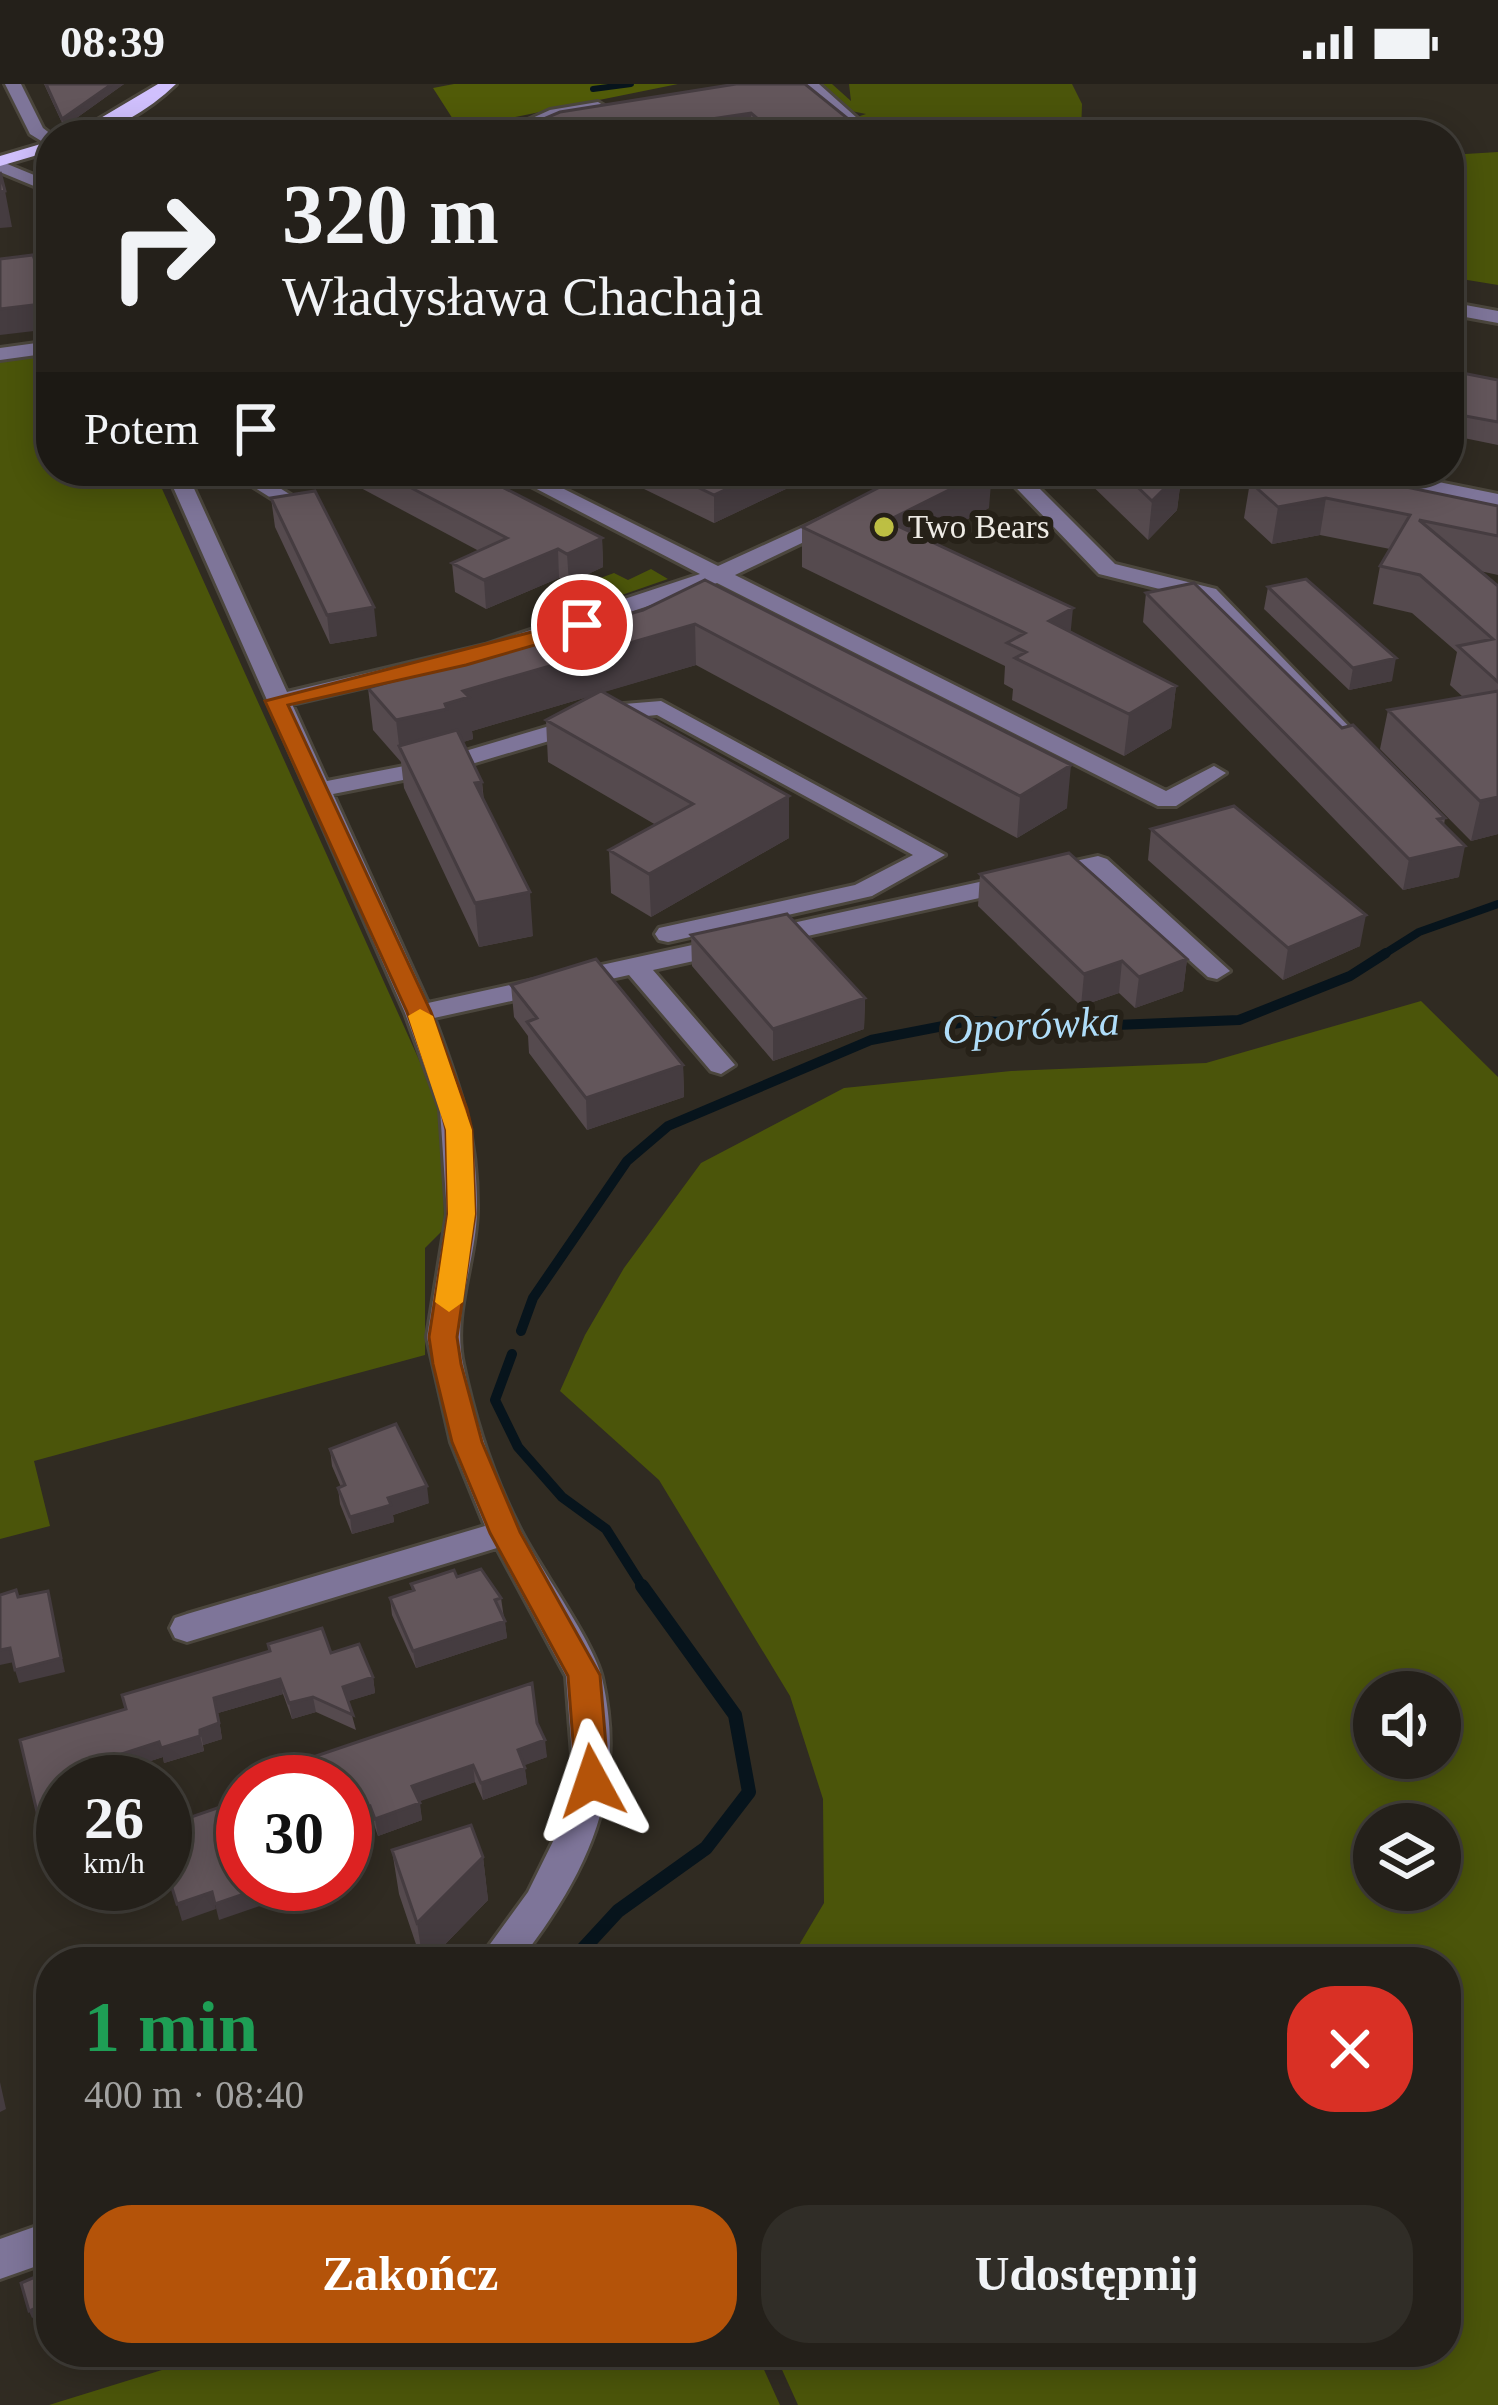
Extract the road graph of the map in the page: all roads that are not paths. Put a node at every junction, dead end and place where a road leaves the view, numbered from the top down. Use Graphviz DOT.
graph roads {
  1 [pos="13,84"];
  2 [pos="168,84"];
  3 [pos="809,84"];
  4 [pos="622,104"];
  5 [pos="111,120"];
  6 [pos="534,120"];
  7 [pos="851,120"];
  8 [pos="36,131"];
  9 [pos="36,150"];
  10 [pos="0,163"];
  11 [pos="36,181"];
  12 [pos="1464,311"];
  13 [pos="1498,317"];
  14 [pos="36,349"];
  15 [pos="0,354"];
  16 [pos="183,486"];
  17 [pos="263,486"];
  18 [pos="541,486"];
  19 [pos="1025,486"];
  20 [pos="1428,486"];
  21 [pos="1498,500"];
  22 [pos="302,509"];
  23 [pos="853,511"];
  24 [pos="719,576"];
  25 [pos="276,701"];
  26 [pos="1374,765"];
  27 [pos="1214,772"];
  28 [pos="316,790"];
  29 [pos="668,934"];
  30 [pos="635,964"];
  31 [pos="1210,965"];
  32 [pos="419,1012"];
  33 [pos="721,1065"];
  34 [pos="505,1533"];
  35 [pos="187,1628"];
  36 [pos="508,1947"];
  37 [pos="36,2246"];
  38 [pos="0,2259"];
  1 -- 8 [label="street"];
  2 -- 5 [label="main road"];
  3 -- 7 [label="street"];
  4 -- 6 [label="street"];
  9 -- 10 [label="main road"];
  10 -- 11 [label="street"];
  12 -- 13 [label="street"];
  14 -- 15 [label="street"];
  16 -- 25 [label="street"];
  17 -- 22 [label="street"];
  18 -- 24 [label="street"];
  19 -- 26 [label="street"];
  20 -- 21 [label="street"];
  23 -- 24 [label="street"];
  24 -- 25 [label="street"];
  24 -- 27 [label="street"];
  25 -- 28 [label="street"];
  28 -- 29 [label="street"];
  28 -- 32 [label="street"];
  30 -- 31 [label="street"];
  30 -- 32 [label="street"];
  30 -- 33 [label="street"];
  32 -- 34 [label="street"];
  34 -- 35 [label="street"];
  34 -- 36 [label="street"];
  37 -- 38 [label="street"];
}
